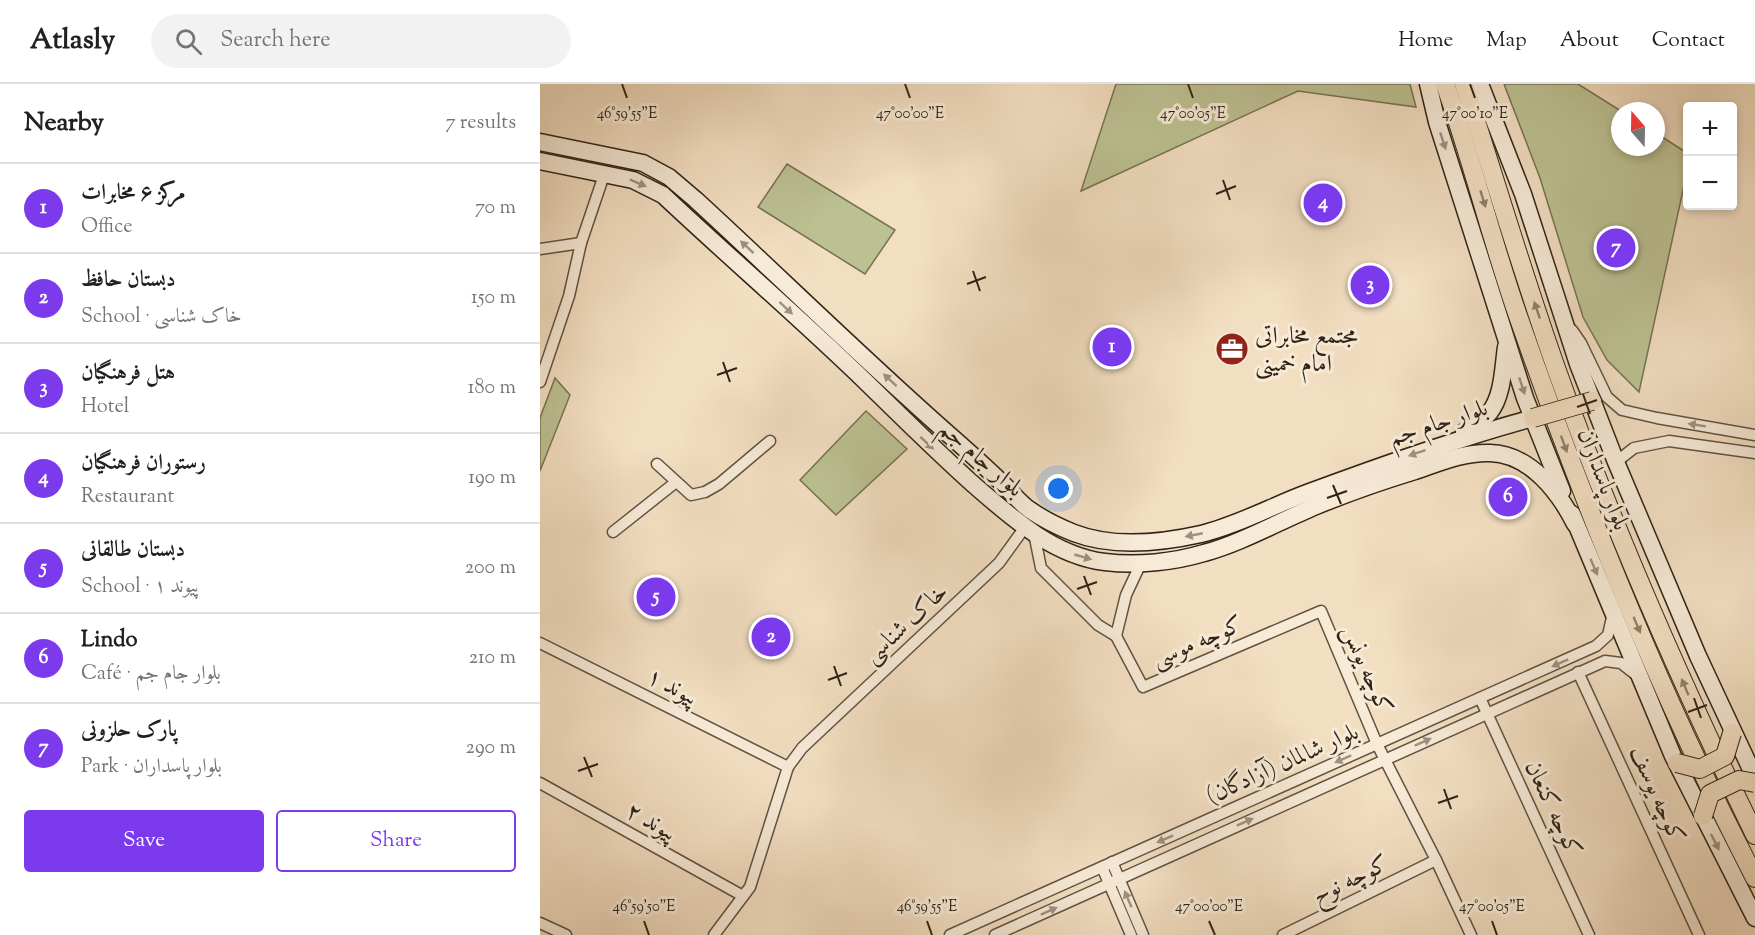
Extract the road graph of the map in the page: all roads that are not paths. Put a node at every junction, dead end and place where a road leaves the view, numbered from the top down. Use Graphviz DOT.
graph roads {
  1 [pos="1428,84"];
  2 [pos="1445,84"];
  3 [pos="1464,84"];
  4 [pos="1480,84"];
  5 [pos="540,142"];
  6 [pos="540,162"];
  7 [pos="604,175"];
  8 [pos="581,243"];
  9 [pos="540,249"];
  10 [pos="1562,316"];
  11 [pos="1507,340"];
  12 [pos="541,377"];
  13 [pos="1592,401"];
  14 [pos="1533,418"];
  15 [pos="1739,432"];
  16 [pos="1755,435"];
  17 [pos="770,441"];
  18 [pos="1443,444"];
  19 [pos="1737,451"];
  20 [pos="1755,453"];
  21 [pos="1616,462"];
  22 [pos="657,464"];
  23 [pos="676,482"];
  24 [pos="1575,524"];
  25 [pos="1030,530"];
  26 [pos="1238,531"];
  27 [pos="613,532"];
  28 [pos="1142,563"];
  29 [pos="1321,611"];
  30 [pos="1613,612"];
  31 [pos="1116,636"];
  32 [pos="540,643"];
  33 [pos="1578,672"];
  34 [pos="1640,678"];
  35 [pos="1480,698"];
  36 [pos="1487,713"];
  37 [pos="1732,733"];
  38 [pos="1377,744"];
  39 [pos="1385,759"];
  40 [pos="1677,763"];
  41 [pos="788,767"];
  42 [pos="1755,778"];
  43 [pos="540,783"];
  44 [pos="1755,783"];
  45 [pos="1703,816"];
  46 [pos="1755,835"];
  47 [pos="1436,860"];
  48 [pos="1107,865"];
  49 [pos="1755,878"];
  50 [pos="1114,881"];
  51 [pos="744,896"];
  52 [pos="1755,918"];
  53 [pos="540,923"];
  54 [pos="566,935"];
  55 [pos="714,935"];
  56 [pos="950,935"];
  57 [pos="995,935"];
  58 [pos="1131,935"];
  59 [pos="1143,935"];
  60 [pos="1283,935"];
  61 [pos="1471,935"];
  62 [pos="1589,935"];
  63 [pos="1699,935"];
  1 -- 11 [label="main road, one-way"];
  2 -- 49 [label="main road, بلوار پاسداران, one-way"];
  46 -- 3 [label="main road, بلوار پاسداران, one-way"];
  4 -- 10 [label="main road"];
  26 -- 5 [label="main road, بلوار جام جم, one-way"];
  6 -- 7 [label="main road, بلوار جام جم"];
  7 -- 8 [label="street"];
  7 -- 25 [label="main road, بلوار جام جم, one-way"];
  8 -- 9 [label="street"];
  8 -- 12 [label="street"];
  10 -- 13 [label="main road"];
  15 -- 10 [label="street, one-way"];
  11 -- 14 [label="main road, one-way"];
  11 -- 18 [label="main road"];
  13 -- 14 [label="main road, bridge"];
  13 -- 21 [label="main road"];
  14 -- 18 [label="main road, بلوار جام جم"];
  14 -- 24 [label="main road"];
  15 -- 16 [label="street"];
  15 -- 19 [label="street"];
  17 -- 23 [label="street"];
  18 -- 26 [label="main road, بلوار جام جم, one-way"];
  19 -- 20 [label="street"];
  19 -- 21 [label="street"];
  21 -- 37 [label="main road"];
  22 -- 23 [label="street"];
  23 -- 27 [label="street"];
  24 -- 26 [label="main road, بلوار جام جم"];
  24 -- 30 [label="main road, one-way"];
  25 -- 28 [label="main road, بلوار جام جم, one-way"];
  25 -- 31 [label="street"];
  25 -- 41 [label="street, خاک شناسی"];
  26 -- 28 [label="main road, بلوار جام جم"];
  28 -- 31 [label="street"];
  29 -- 31 [label="street, کوچه موسی"];
  29 -- 38 [label="street, کوچه یونس"];
  30 -- 34 [label="main road"];
  30 -- 35 [label="street, بلوار شالمان (آزادگان), one-way"];
  32 -- 41 [label="street, پیوند ۱"];
  33 -- 34 [label="street, بلوار شالمان (آزادگان)"];
  33 -- 36 [label="street, بلوار شالمان (آزادگان)"];
  33 -- 63 [label="street, کوچه یوسف"];
  34 -- 40 [label="main road"];
  35 -- 36 [label="street, کوچه کنعان"];
  35 -- 38 [label="street, بلوار شالمان (آزادگان)"];
  39 -- 36 [label="street, بلوار شالمان (آزادگان), one-way"];
  36 -- 62 [label="street, کوچه کنعان"];
  37 -- 40 [label="main road, bridge"];
  37 -- 42 [label="main road"];
  38 -- 39 [label="street, کوچه یونس"];
  38 -- 48 [label="street, بلوار شالمان (آزادگان), one-way"];
  39 -- 47 [label="street, کوچه یونس"];
  50 -- 39 [label="street, بلوار شالمان (آزادگان), one-way"];
  40 -- 45 [label="main road"];
  41 -- 51 [label="street, خاک شناسی"];
  43 -- 51 [label="street, پیوند ۲"];
  44 -- 45 [label="main road, bridge"];
  45 -- 52 [label="main road, one-way"];
  47 -- 60 [label="street, کوچه نوح"];
  47 -- 61 [label="street, کوچه یونس"];
  48 -- 50 [label="street"];
  48 -- 56 [label="street, بلوار شالمان (آزادگان)"];
  57 -- 50 [label="street, بلوار شالمان (آزادگان), one-way"];
  50 -- 58 [label="street"];
  59 -- 50 [label="street, one-way"];
  51 -- 55 [label="street, خاک شناسی"];
  53 -- 54 [label="street"];
}
